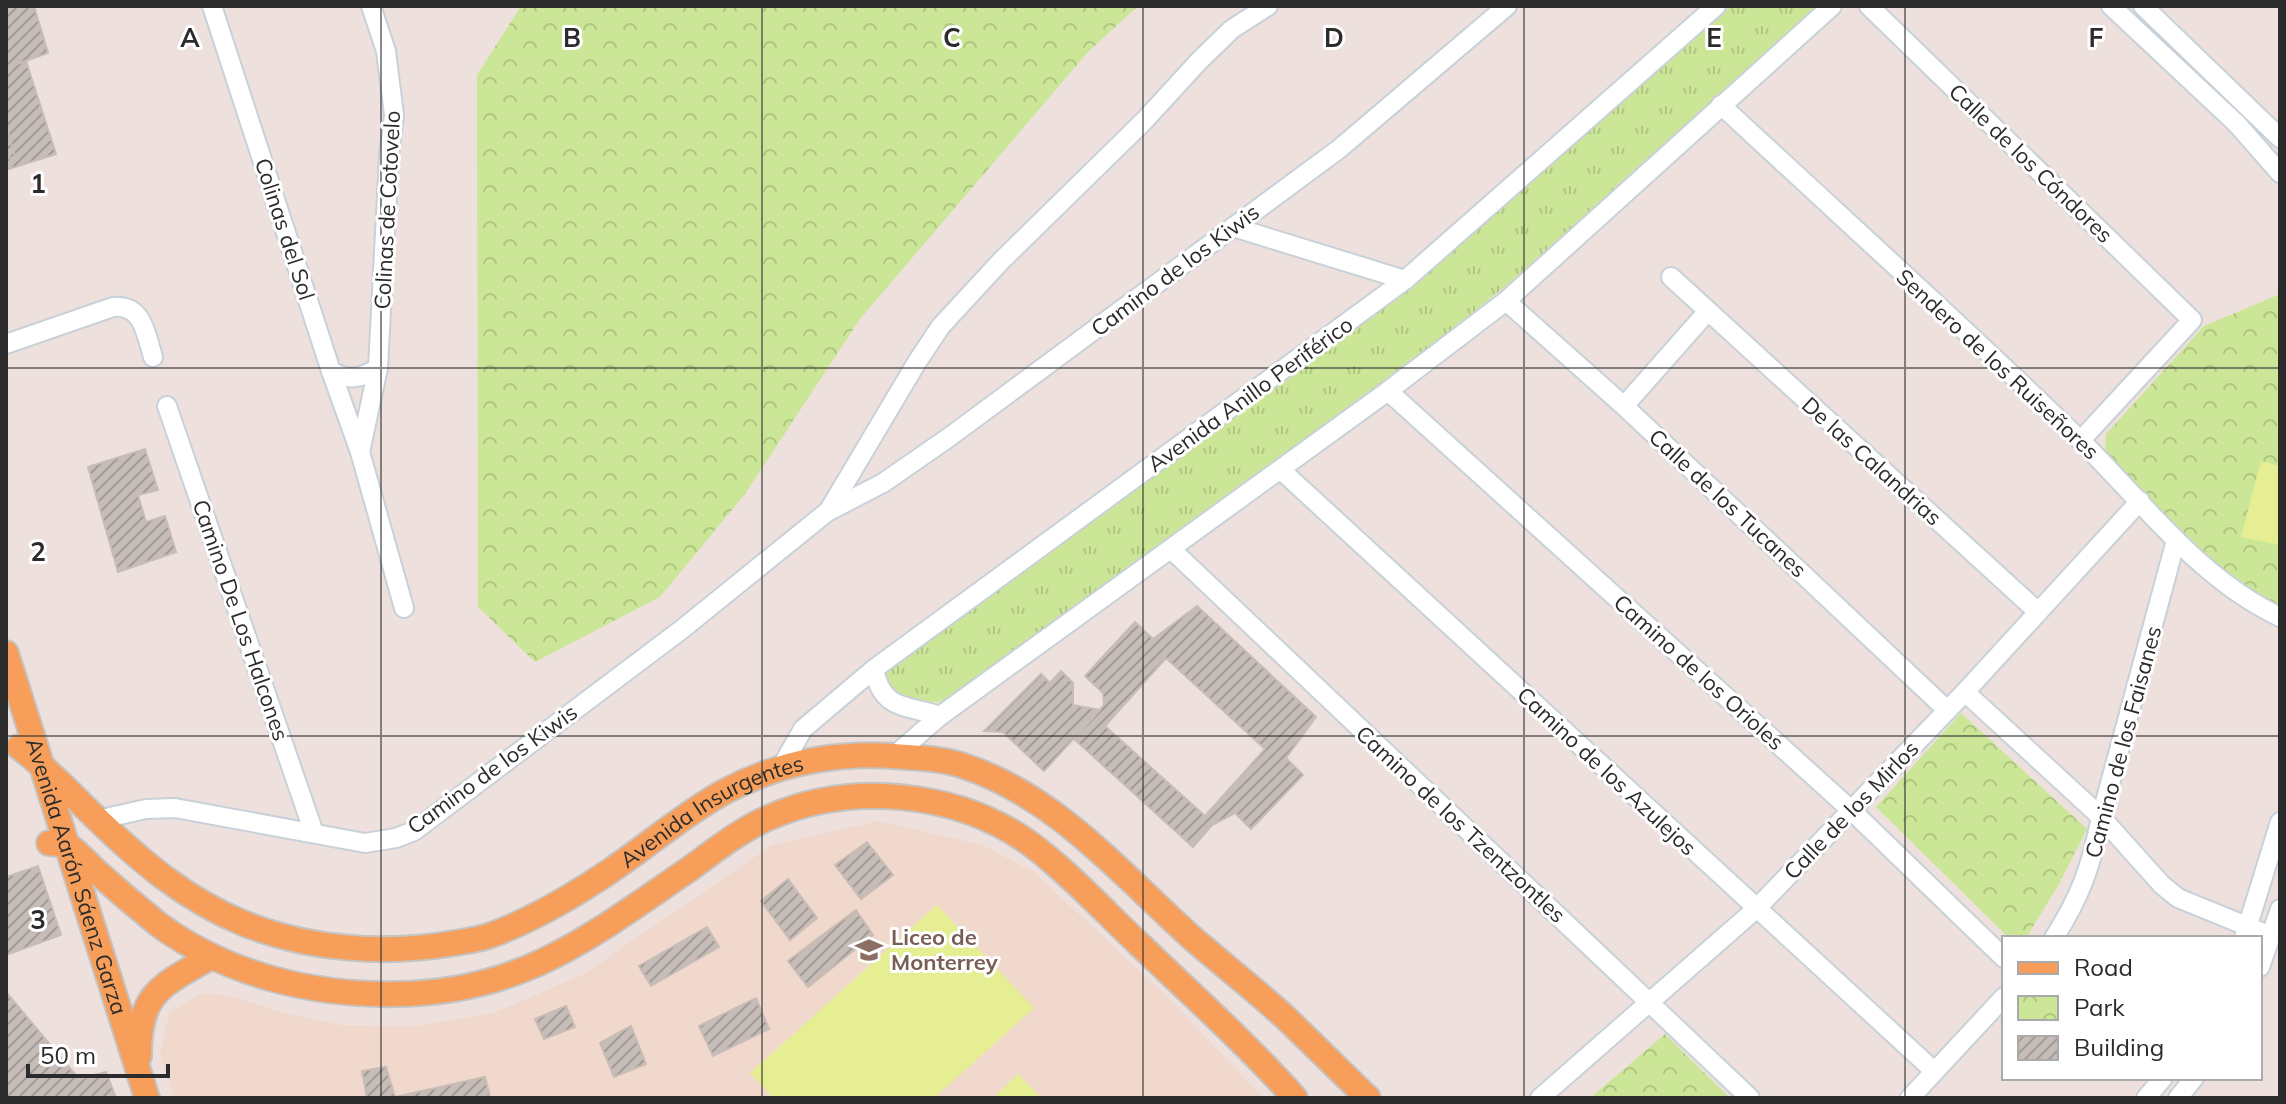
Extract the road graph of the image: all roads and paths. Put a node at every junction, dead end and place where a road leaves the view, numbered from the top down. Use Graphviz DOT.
graph roads {
  1 [pos="212,6"];
  2 [pos="371,6"];
  3 [pos="1268,6"];
  4 [pos="1507,6"];
  5 [pos="1716,6"];
  6 [pos="1832,6"];
  7 [pos="1869,6"];
  8 [pos="2111,6"];
  9 [pos="2143,6"];
  10 [pos="1721,105"];
  11 [pos="2280,138"];
  12 [pos="2280,173"];
  13 [pos="1233,227"];
  14 [pos="1671,277"];
  15 [pos="1405,280"];
  16 [pos="1506,301"];
  17 [pos="1708,311"];
  18 [pos="6,344"];
  19 [pos="153,357"];
  20 [pos="378,368"];
  21 [pos="331,371"];
  22 [pos="1388,391"];
  23 [pos="167,406"];
  24 [pos="1624,406"];
  25 [pos="2081,440"];
  26 [pos="360,452"];
  27 [pos="1281,470"];
  28 [pos="2140,501"];
  29 [pos="827,512"];
  30 [pos="2176,540"];
  31 [pos="1172,550"];
  32 [pos="404,608"];
  33 [pos="2037,611"];
  34 [pos="2280,617"];
  35 [pos="6,653"];
  36 [pos="874,669"];
  37 [pos="1965,692"];
  38 [pos="6,708"];
  39 [pos="1947,710"];
  40 [pos="940,716"];
  41 [pos="19,747"];
  42 [pos="894,756"];
  43 [pos="41,764"];
  44 [pos="779,771"];
  45 [pos="1851,810"];
  46 [pos="2101,817"];
  47 [pos="97,820"];
  48 [pos="2280,822"];
  49 [pos="314,833"];
  50 [pos="58,844"];
  51 [pos="1756,909"];
  52 [pos="2280,909"];
  53 [pos="2246,933"];
  54 [pos="2055,936"];
  55 [pos="2271,936"];
  56 [pos="2002,956"];
  57 [pos="211,957"];
  58 [pos="2262,961"];
  59 [pos="2002,999"];
  60 [pos="1650,1003"];
  61 [pos="1934,1071"];
  62 [pos="139,1074"];
  63 [pos="2161,1080"];
  64 [pos="2192,1080"];
  65 [pos="132,1098"];
  66 [pos="147,1098"];
  67 [pos="1295,1098"];
  68 [pos="1368,1098"];
  69 [pos="1540,1098"];
  70 [pos="1750,1098"];
  71 [pos="1910,1098"];
  72 [pos="2146,1098"];
  73 [pos="2178,1098"];
  1 -- 21 [label="street, Colinas del Sol"];
  2 -- 20 [label="street, Colinas de Cotovelo"];
  3 -- 29 [label="street, Camino de los Kiwis"];
  4 -- 13 [label="street, Camino de los Kiwis"];
  5 -- 15 [label="street, Avenida Anillo Periférico"];
  6 -- 10 [label="street"];
  7 -- 25 [label="street, Calle de los Cóndores"];
  8 -- 12 [label="street"];
  9 -- 11 [label="street"];
  10 -- 16 [label="street"];
  10 -- 25 [label="street, Sendero de los Ruiseñores"];
  13 -- 15 [label="street"];
  13 -- 29 [label="street, Camino de los Kiwis"];
  14 -- 17 [label="street, De las Calandrias"];
  15 -- 36 [label="street, Avenida Anillo Periférico"];
  16 -- 22 [label="street"];
  16 -- 24 [label="street, Calle de los Tucanes"];
  17 -- 24 [label="street"];
  17 -- 33 [label="street, De las Calandrias"];
  18 -- 19 [label="street"];
  20 -- 21 [label="street"];
  20 -- 26 [label="street, Colinas de Cotovelo"];
  21 -- 26 [label="street, Colinas del Sol"];
  22 -- 27 [label="street"];
  22 -- 45 [label="street, Camino de los Orioles"];
  23 -- 49 [label="street, Camino De Los Halcones"];
  24 -- 39 [label="street, Calle de los Tucanes"];
  25 -- 28 [label="street, Sendero de los Ruiseñores"];
  26 -- 32 [label="street, Colinas del Sol"];
  27 -- 31 [label="street"];
  27 -- 51 [label="street, Camino de los Azulejos"];
  28 -- 30 [label="street, Sendero de los Ruiseñores"];
  28 -- 33 [label="street, Calle de los Mirlos"];
  29 -- 49 [label="street, Camino de los Kiwis"];
  30 -- 34 [label="street, Sendero de los Ruiseñores"];
  30 -- 46 [label="street, Camino de los Faisanes"];
  31 -- 40 [label="street"];
  31 -- 60 [label="street, Camino de los Tzentzontles"];
  33 -- 37 [label="street, Calle de los Mirlos"];
  35 -- 43 [label="main road, Avenida Aarón Sáenz Garza"];
  36 -- 40 [label="street"];
  36 -- 44 [label="street, Avenida Anillo Periférico"];
  37 -- 39 [label="street, Calle de los Mirlos"];
  37 -- 46 [label="street"];
  38 -- 41 [label="main road, Avenida Aarón Sáenz Garza"];
  39 -- 45 [label="street, Calle de los Mirlos"];
  40 -- 42 [label="street"];
  41 -- 43 [label="main road, Avenida Insurgentes"];
  41 -- 50 [label="main road, Avenida Aarón Sáenz Garza"];
  42 -- 44 [label="main road, Avenida Insurgentes"];
  42 -- 68 [label="main road, Avenida Insurgentes"];
  43 -- 47 [label="main road, Avenida Insurgentes"];
  43 -- 50 [label="main road, Avenida Aarón Sáenz Garza"];
  44 -- 47 [label="main road, Avenida Insurgentes"];
  45 -- 51 [label="street, Calle de los Mirlos"];
  45 -- 56 [label="street, Camino de los Orioles"];
  46 -- 53 [label="street"];
  46 -- 54 [label="street, Camino de los Faisanes"];
  47 -- 49 [label="street, Camino de los Kiwis"];
  48 -- 53 [label="street"];
  50 -- 57 [label="main road, Avenida Insurgentes"];
  50 -- 62 [label="main road, Avenida Aarón Sáenz Garza"];
  50 -- 65 [label="main road, Avenida Aarón Sáenz Garza"];
  51 -- 60 [label="street, Calle de los Mirlos"];
  51 -- 61 [label="street, Camino de los Azulejos"];
  52 -- 55 [label="street"];
  53 -- 55 [label="street"];
  55 -- 58 [label="street"];
  57 -- 62 [label="main road"];
  57 -- 67 [label="main road, Avenida Insurgentes"];
  59 -- 61 [label="street"];
  60 -- 69 [label="street, Calle de los Mirlos"];
  60 -- 70 [label="street, Camino de los Tzentzontles"];
  61 -- 71 [label="street"];
  62 -- 66 [label="main road, Avenida Aarón Sáenz Garza"];
  63 -- 72 [label="street"];
  64 -- 73 [label="street"];
}
